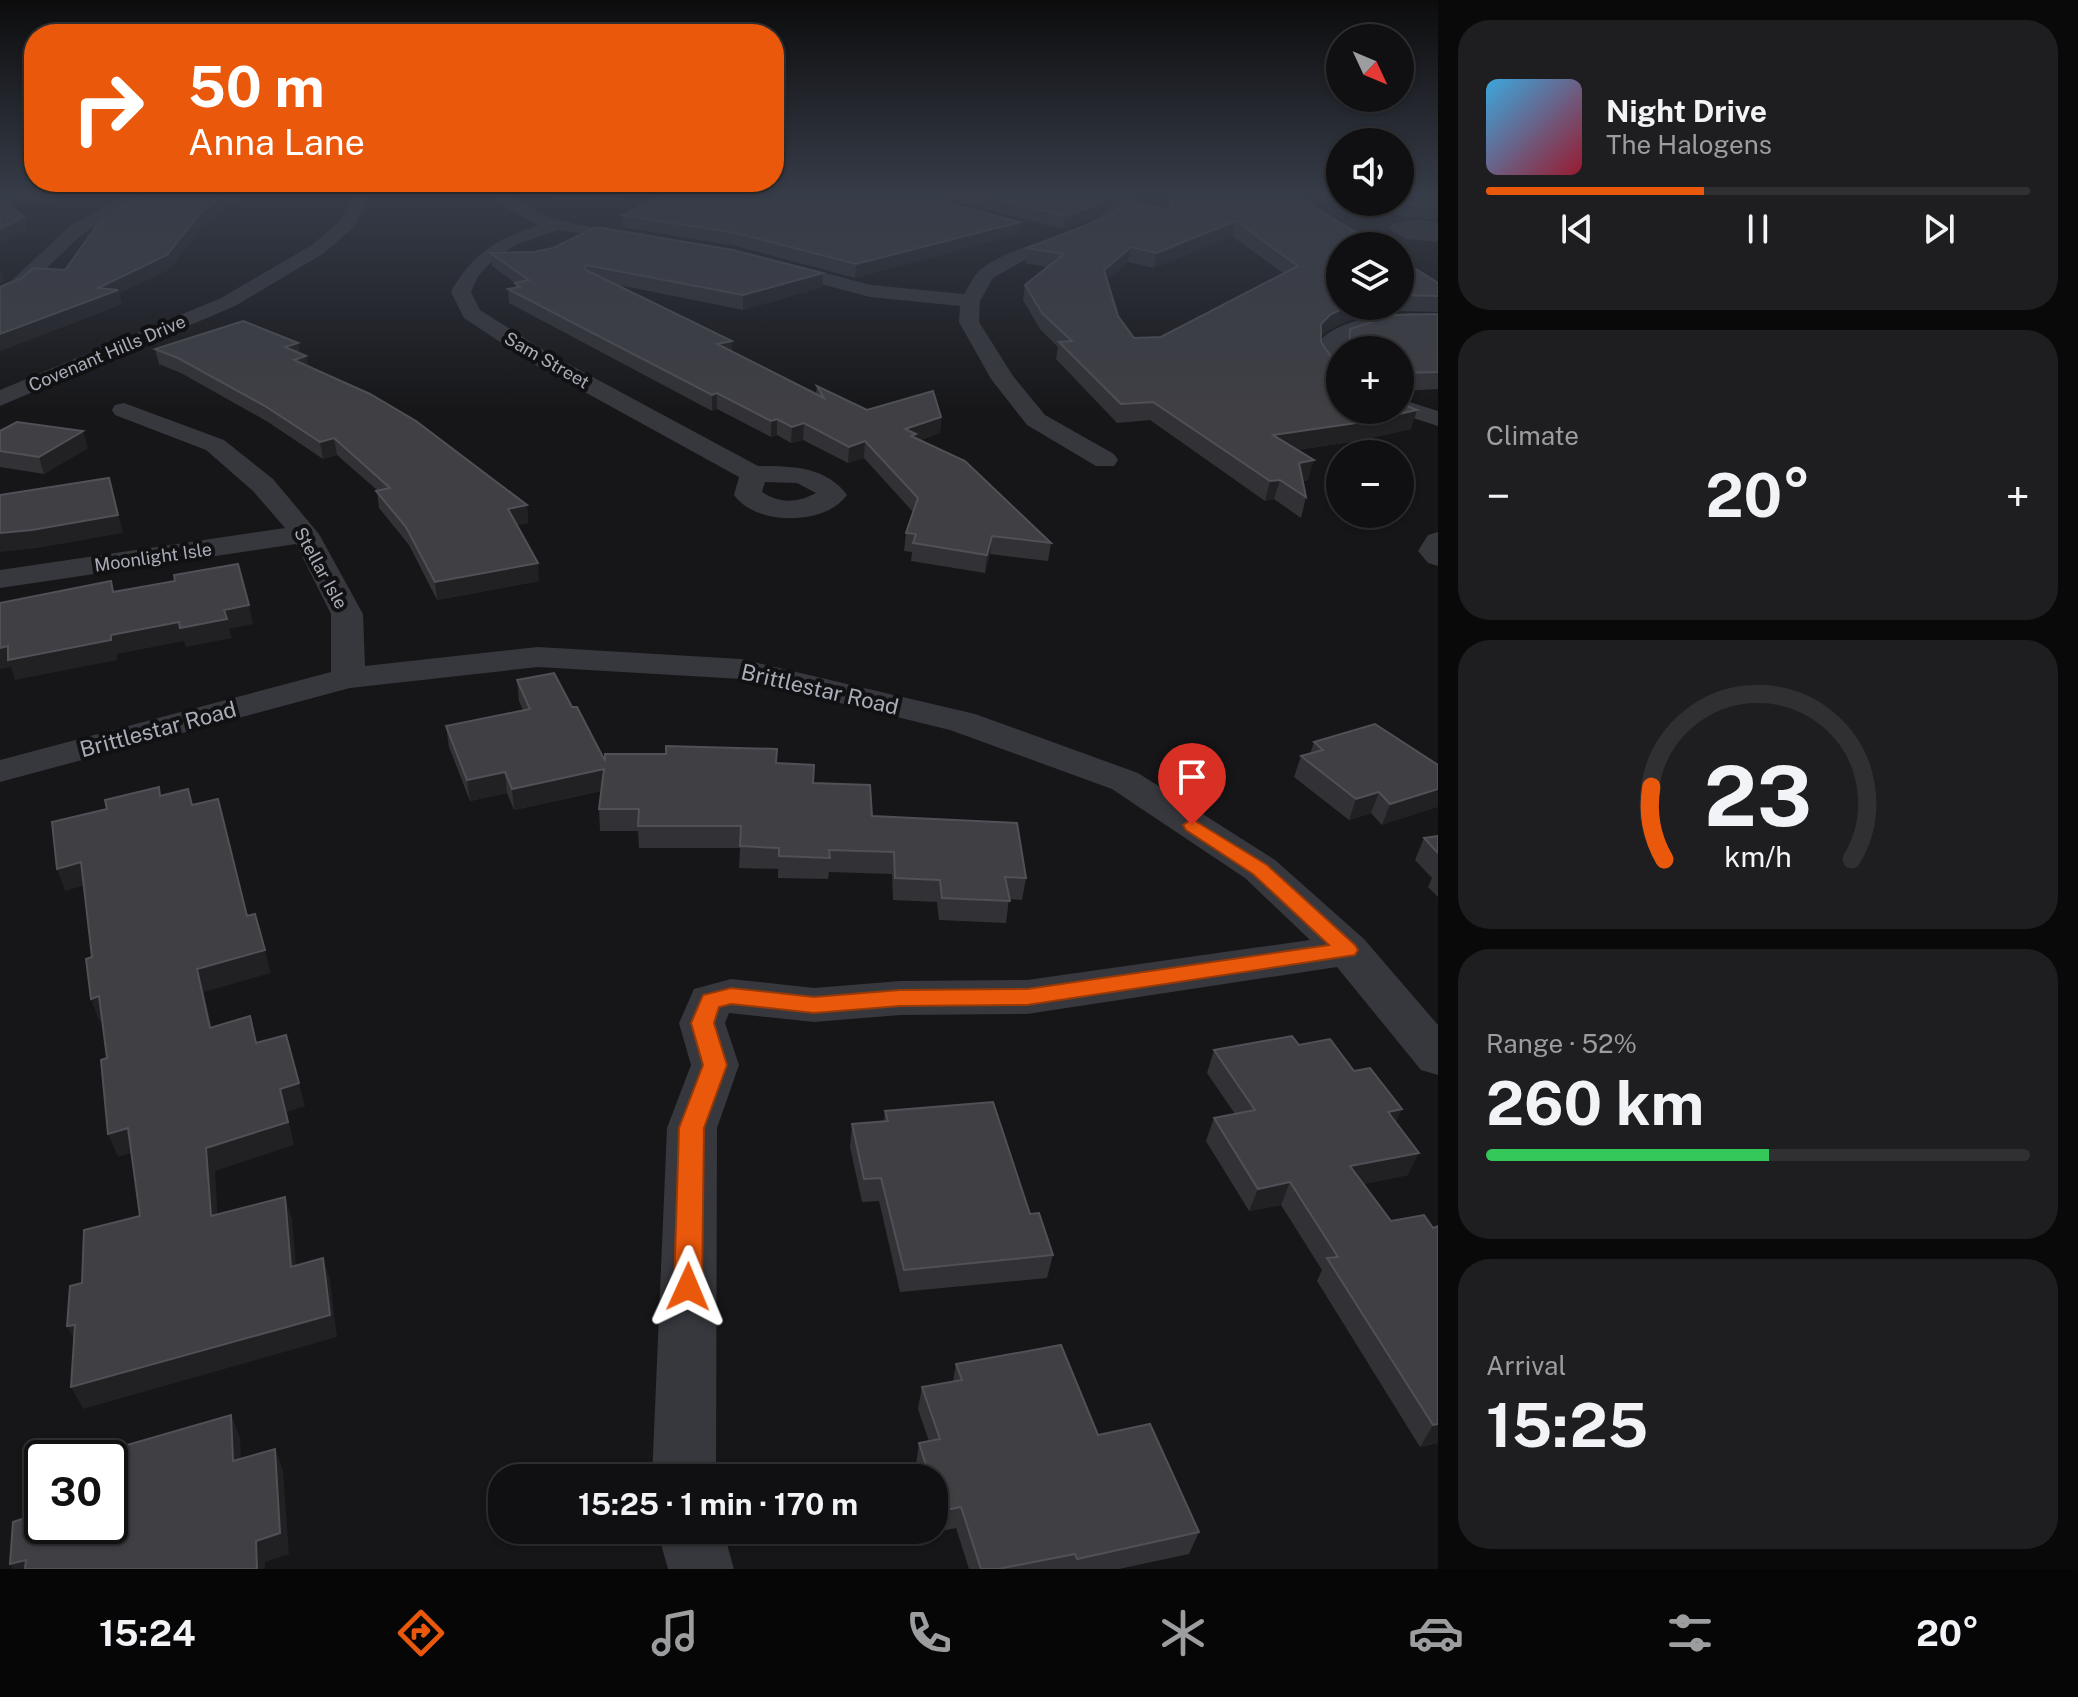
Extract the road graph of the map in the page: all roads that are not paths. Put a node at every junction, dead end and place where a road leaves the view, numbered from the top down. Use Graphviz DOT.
graph roads {
  1 [pos="38,266"];
  2 [pos="289,266"];
  3 [pos="473,266"];
  4 [pos="778,266"];
  5 [pos="997,266"];
  6 [pos="0,294"];
  7 [pos="970,301"];
  8 [pos="1438,321"];
  9 [pos="1340,336"];
  10 [pos="0,399"];
  11 [pos="124,410"];
  12 [pos="1414,411"];
  13 [pos="1438,419"];
  14 [pos="1105,460"];
  15 [pos="753,474"];
  16 [pos="305,534"];
  17 [pos="1438,541"];
  18 [pos="1438,557"];
  19 [pos="0,579"];
  20 [pos="348,678"];
  21 [pos="0,771"];
  22 [pos="1348,950"];
  23 [pos="1438,1057"];
  24 [pos="684,1464"];
  25 [pos="694,1544"];
  26 [pos="701,1569"];
  1 -- 6 [label="street"];
  2 -- 10 [label="street, Covenant Hills Drive"];
  3 -- 15 [label="street, Sam Street"];
  4 -- 7 [label="street"];
  5 -- 7 [label="street"];
  7 -- 14 [label="street"];
  8 -- 9 [label="street"];
  11 -- 16 [label="street, Stellar Isle"];
  12 -- 13 [label="street"];
  16 -- 19 [label="street, Moonlight Isle"];
  16 -- 20 [label="street, Stellar Isle"];
  17 -- 18 [label="street"];
  20 -- 21 [label="street, Brittlestar Road"];
  20 -- 22 [label="street, Brittlestar Road"];
  22 -- 23 [label="street, Brittlestar Road"];
  22 -- 24 [label="street"];
  25 -- 26 [label="street"];
}
